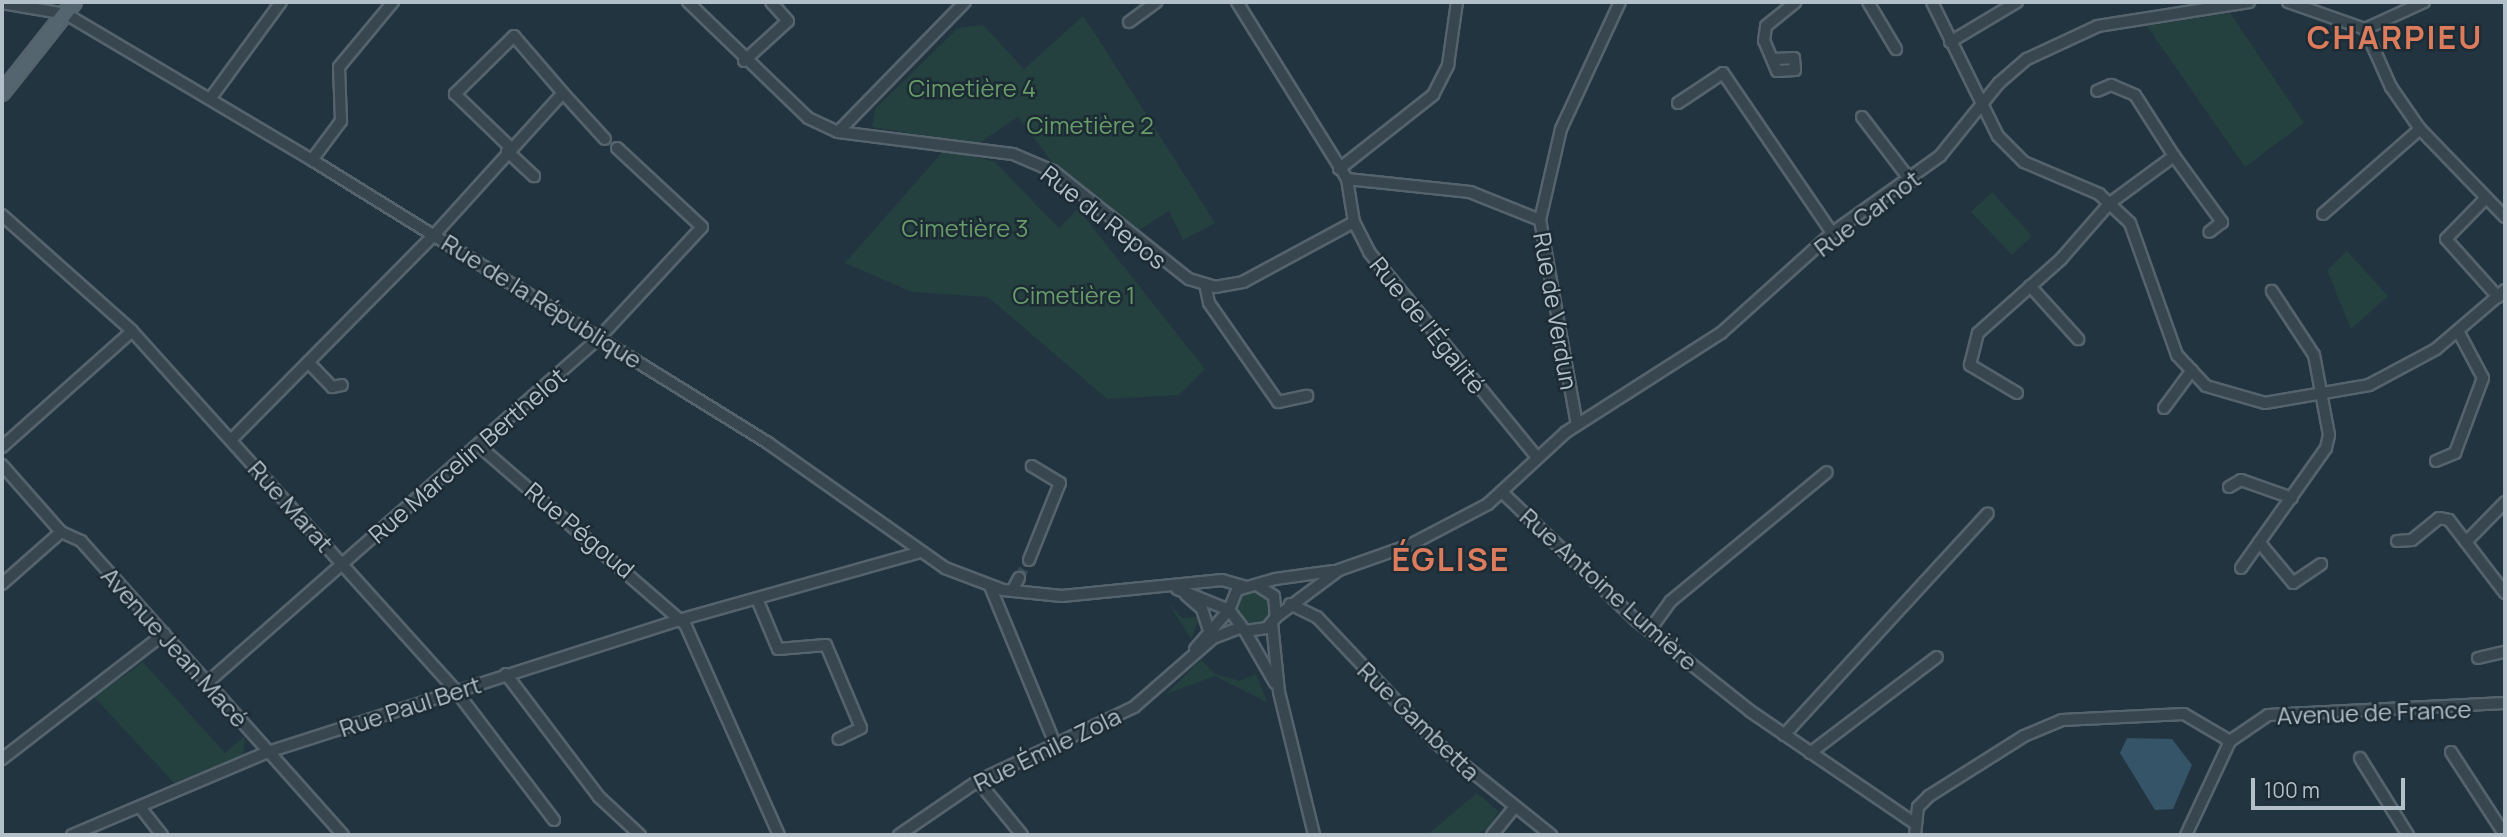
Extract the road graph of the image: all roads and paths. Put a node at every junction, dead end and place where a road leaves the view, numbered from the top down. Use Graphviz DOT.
graph roads {
  1 [pos="86,2"];
  2 [pos="281,2"];
  3 [pos="393,2"];
  4 [pos="688,2"];
  5 [pos="772,2"];
  6 [pos="965,2"];
  7 [pos="1157,2"];
  8 [pos="1237,2"];
  9 [pos="1457,2"];
  10 [pos="1620,2"];
  11 [pos="1796,2"];
  12 [pos="1868,2"];
  13 [pos="1932,2"];
  14 [pos="2017,2"];
  15 [pos="2249,2"];
  16 [pos="2288,2"];
  17 [pos="2424,2"];
  18 [pos="2,3"];
  19 [pos="2207,5"];
  20 [pos="70,8"];
  21 [pos="1129,22"];
  22 [pos="2365,29"];
  23 [pos="1950,42"];
  24 [pos="1896,49"];
  25 [pos="1776,59"];
  26 [pos="744,61"];
  27 [pos="2097,91"];
  28 [pos="2,93"];
  29 [pos="563,93"];
  30 [pos="210,99"];
  31 [pos="1678,103"];
  32 [pos="1979,105"];
  33 [pos="1863,117"];
  34 [pos="2420,129"];
  35 [pos="838,132"];
  36 [pos="605,139"];
  37 [pos="617,148"];
  38 [pos="509,149"];
  39 [pos="2174,156"];
  40 [pos="312,160"];
  41 [pos="1343,174"];
  42 [pos="534,176"];
  43 [pos="1911,181"];
  44 [pos="2486,198"];
  45 [pos="2110,203"];
  46 [pos="2323,214"];
  47 [pos="2,215"];
  48 [pos="2505,217"];
  49 [pos="1540,220"];
  50 [pos="1354,222"];
  51 [pos="2209,232"];
  52 [pos="1832,233"];
  53 [pos="435,234"];
  54 [pos="1205,284"];
  55 [pos="2030,286"];
  56 [pos="2272,291"];
  57 [pos="2501,293"];
  58 [pos="132,331"];
  59 [pos="2458,331"];
  60 [pos="599,338"];
  61 [pos="2078,339"];
  62 [pos="308,362"];
  63 [pos="2192,370"];
  64 [pos="342,385"];
  65 [pos="2017,393"];
  66 [pos="1307,396"];
  67 [pos="2322,398"];
  68 [pos="2164,408"];
  69 [pos="1577,425"];
  70 [pos="231,440"];
  71 [pos="478,445"];
  72 [pos="2,447"];
  73 [pos="1536,456"];
  74 [pos="2436,461"];
  75 [pos="2,465"];
  76 [pos="1032,466"];
  77 [pos="1827,472"];
  78 [pos="2229,487"];
  79 [pos="1503,493"];
  80 [pos="2291,498"];
  81 [pos="2505,502"];
  82 [pos="1988,513"];
  83 [pos="61,532"];
  84 [pos="2397,541"];
  85 [pos="2259,542"];
  86 [pos="2466,542"];
  87 [pos="917,553"];
  88 [pos="1029,560"];
  89 [pos="343,563"];
  90 [pos="2321,564"];
  91 [pos="2241,568"];
  92 [pos="1339,570"];
  93 [pos="1018,578"];
  94 [pos="2,584"];
  95 [pos="1257,585"];
  96 [pos="989,586"];
  97 [pos="1243,586"];
  98 [pos="1175,588"];
  99 [pos="1012,591"];
  100 [pos="2505,593"];
  101 [pos="757,599"];
  102 [pos="1290,604"];
  103 [pos="1229,610"];
  104 [pos="679,620"];
  105 [pos="1274,620"];
  106 [pos="1208,628"];
  107 [pos="1242,630"];
  108 [pos="1649,631"];
  109 [pos="164,634"];
  110 [pos="2505,652"];
  111 [pos="1190,657"];
  112 [pos="1937,657"];
  113 [pos="2478,658"];
  114 [pos="506,674"];
  115 [pos="208,682"];
  116 [pos="456,691"];
  117 [pos="1279,692"];
  118 [pos="2505,703"];
  119 [pos="1784,735"];
  120 [pos="838,739"];
  121 [pos="2230,741"];
  122 [pos="1055,744"];
  123 [pos="268,752"];
  124 [pos="2451,752"];
  125 [pos="1810,753"];
  126 [pos="2360,758"];
  127 [pos="2,759"];
  128 [pos="978,781"];
  129 [pos="140,807"];
  130 [pos="1515,807"];
  131 [pos="554,820"];
  132 [pos="1914,829"];
  133 [pos="72,835"];
  134 [pos="162,835"];
  135 [pos="343,835"];
  136 [pos="640,835"];
  137 [pos="779,835"];
  138 [pos="901,835"];
  139 [pos="1022,835"];
  140 [pos="1314,835"];
  141 [pos="1492,835"];
  142 [pos="1551,835"];
  143 [pos="2186,835"];
  144 [pos="2408,835"];
  145 [pos="2505,835"];
  1 -- 20 [label="main road"];
  2 -- 30 [label="street"];
  3 -- 40 [label="street"];
  4 -- 26 [label="street, Rue du Repos"];
  5 -- 26 [label="street"];
  6 -- 35 [label="street"];
  7 -- 21 [label="street"];
  8 -- 41 [label="street, Rue de l'Égalité"];
  9 -- 41 [label="street"];
  10 -- 49 [label="street, Rue de Verdun"];
  11 -- 25 [label="street"];
  12 -- 24 [label="street"];
  13 -- 23 [label="street"];
  14 -- 23 [label="street"];
  15 -- 19 [label="street, Rue Carnot"];
  16 -- 22 [label="street"];
  17 -- 22 [label="street"];
  18 -- 20 [label="street"];
  19 -- 32 [label="street, Rue Carnot"];
  20 -- 28 [label="main road"];
  20 -- 30 [label="street, Rue de la République"];
  22 -- 34 [label="street"];
  23 -- 32 [label="street"];
  26 -- 35 [label="street, Rue du Repos"];
  27 -- 39 [label="street"];
  29 -- 36 [label="street"];
  29 -- 38 [label="street"];
  29 -- 38 [label="street"];
  30 -- 40 [label="street, Rue de la République"];
  31 -- 52 [label="street"];
  32 -- 43 [label="street, Rue Carnot"];
  32 -- 45 [label="street"];
  33 -- 43 [label="street"];
  34 -- 44 [label="street"];
  34 -- 46 [label="street"];
  35 -- 54 [label="street, Rue du Repos"];
  37 -- 60 [label="street, Rue Marcelin Berthelot"];
  38 -- 42 [label="street"];
  38 -- 53 [label="street"];
  39 -- 45 [label="street"];
  39 -- 51 [label="street"];
  40 -- 53 [label="street, Rue de la République"];
  41 -- 49 [label="street"];
  41 -- 50 [label="street, Rue de l'Égalité"];
  43 -- 52 [label="street, Rue Carnot"];
  44 -- 48 [label="street"];
  44 -- 57 [label="street"];
  45 -- 55 [label="street"];
  45 -- 63 [label="street"];
  47 -- 58 [label="street, Rue Marat"];
  49 -- 69 [label="street, Rue de Verdun"];
  50 -- 54 [label="street, Rue du Repos"];
  50 -- 73 [label="street, Rue de l'Égalité"];
  52 -- 69 [label="street, Rue Carnot"];
  53 -- 60 [label="street, Rue de la République"];
  53 -- 62 [label="street"];
  54 -- 66 [label="street"];
  55 -- 61 [label="street"];
  55 -- 65 [label="street"];
  56 -- 67 [label="street"];
  57 -- 59 [label="street"];
  58 -- 70 [label="street, Rue Marat"];
  58 -- 72 [label="street"];
  59 -- 67 [label="street"];
  59 -- 74 [label="street"];
  60 -- 71 [label="street, Rue Marcelin Berthelot"];
  60 -- 87 [label="street, Rue de la République"];
  62 -- 64 [label="street"];
  62 -- 70 [label="street"];
  63 -- 67 [label="street"];
  63 -- 68 [label="street"];
  67 -- 80 [label="street"];
  69 -- 73 [label="street, Rue Carnot"];
  70 -- 89 [label="street, Rue Marat"];
  71 -- 89 [label="street, Rue Marcelin Berthelot"];
  71 -- 104 [label="street, Rue Pégoud"];
  73 -- 79 [label="street"];
  75 -- 83 [label="street, Avenue Jean Macé"];
  76 -- 88 [label="street"];
  77 -- 108 [label="street"];
  78 -- 80 [label="street"];
  79 -- 92 [label="street"];
  79 -- 108 [label="street, Rue Antoine Lumière"];
  80 -- 85 [label="street"];
  81 -- 86 [label="street"];
  82 -- 119 [label="street"];
  83 -- 94 [label="street"];
  83 -- 109 [label="street, Avenue Jean Macé"];
  84 -- 86 [label="street"];
  85 -- 90 [label="street"];
  85 -- 91 [label="street"];
  86 -- 100 [label="street"];
  87 -- 96 [label="street, Rue de la République"];
  87 -- 101 [label="street, Rue Paul Bert"];
  89 -- 115 [label="street, Rue Marcelin Berthelot"];
  89 -- 116 [label="street, Rue Marat"];
  92 -- 95 [label="street"];
  92 -- 102 [label="street"];
  93 -- 99 [label="street"];
  95 -- 97 [label="street"];
  95 -- 105 [label="street"];
  96 -- 99 [label="street, Rue de la République"];
  96 -- 122 [label="street"];
  97 -- 98 [label="street, Rue de la République"];
  97 -- 103 [label="street"];
  98 -- 99 [label="street, Rue de la République"];
  98 -- 103 [label="street, Rue de la République"];
  98 -- 106 [label="street"];
  101 -- 104 [label="street, Rue Paul Bert"];
  101 -- 120 [label="street"];
  102 -- 105 [label="street"];
  102 -- 130 [label="street, Rue Gambetta"];
  103 -- 106 [label="street, Rue Émile Zola"];
  103 -- 107 [label="street"];
  104 -- 114 [label="street, Rue Paul Bert"];
  104 -- 137 [label="street"];
  105 -- 107 [label="street"];
  105 -- 117 [label="street"];
  106 -- 111 [label="street, Rue Émile Zola"];
  107 -- 111 [label="street, Rue Émile Zola"];
  107 -- 117 [label="street"];
  108 -- 119 [label="street, Rue Antoine Lumière"];
  109 -- 115 [label="street, Avenue Jean Macé"];
  109 -- 127 [label="street"];
  110 -- 113 [label="street"];
  111 -- 122 [label="street, Rue Émile Zola"];
  112 -- 125 [label="street"];
  114 -- 116 [label="street, Rue Paul Bert"];
  114 -- 136 [label="street"];
  115 -- 123 [label="street, Avenue Jean Macé"];
  116 -- 123 [label="street, Rue Paul Bert"];
  116 -- 131 [label="street, Rue Marat"];
  117 -- 140 [label="street"];
  118 -- 121 [label="street, Avenue de France"];
  119 -- 125 [label="street, Rue Antoine Lumière"];
  121 -- 132 [label="street"];
  121 -- 143 [label="street, Avenue de France"];
  122 -- 128 [label="street, Rue Émile Zola"];
  123 -- 129 [label="street, Rue Paul Bert"];
  123 -- 135 [label="street, Avenue Jean Macé"];
  124 -- 145 [label="street"];
  125 -- 132 [label="street, Rue Antoine Lumière"];
  126 -- 144 [label="street"];
  128 -- 138 [label="street, Rue Émile Zola"];
  128 -- 139 [label="street"];
  129 -- 133 [label="street, Rue Paul Bert"];
  129 -- 134 [label="street"];
  130 -- 141 [label="street"];
  130 -- 142 [label="street, Rue Gambetta"];
}
